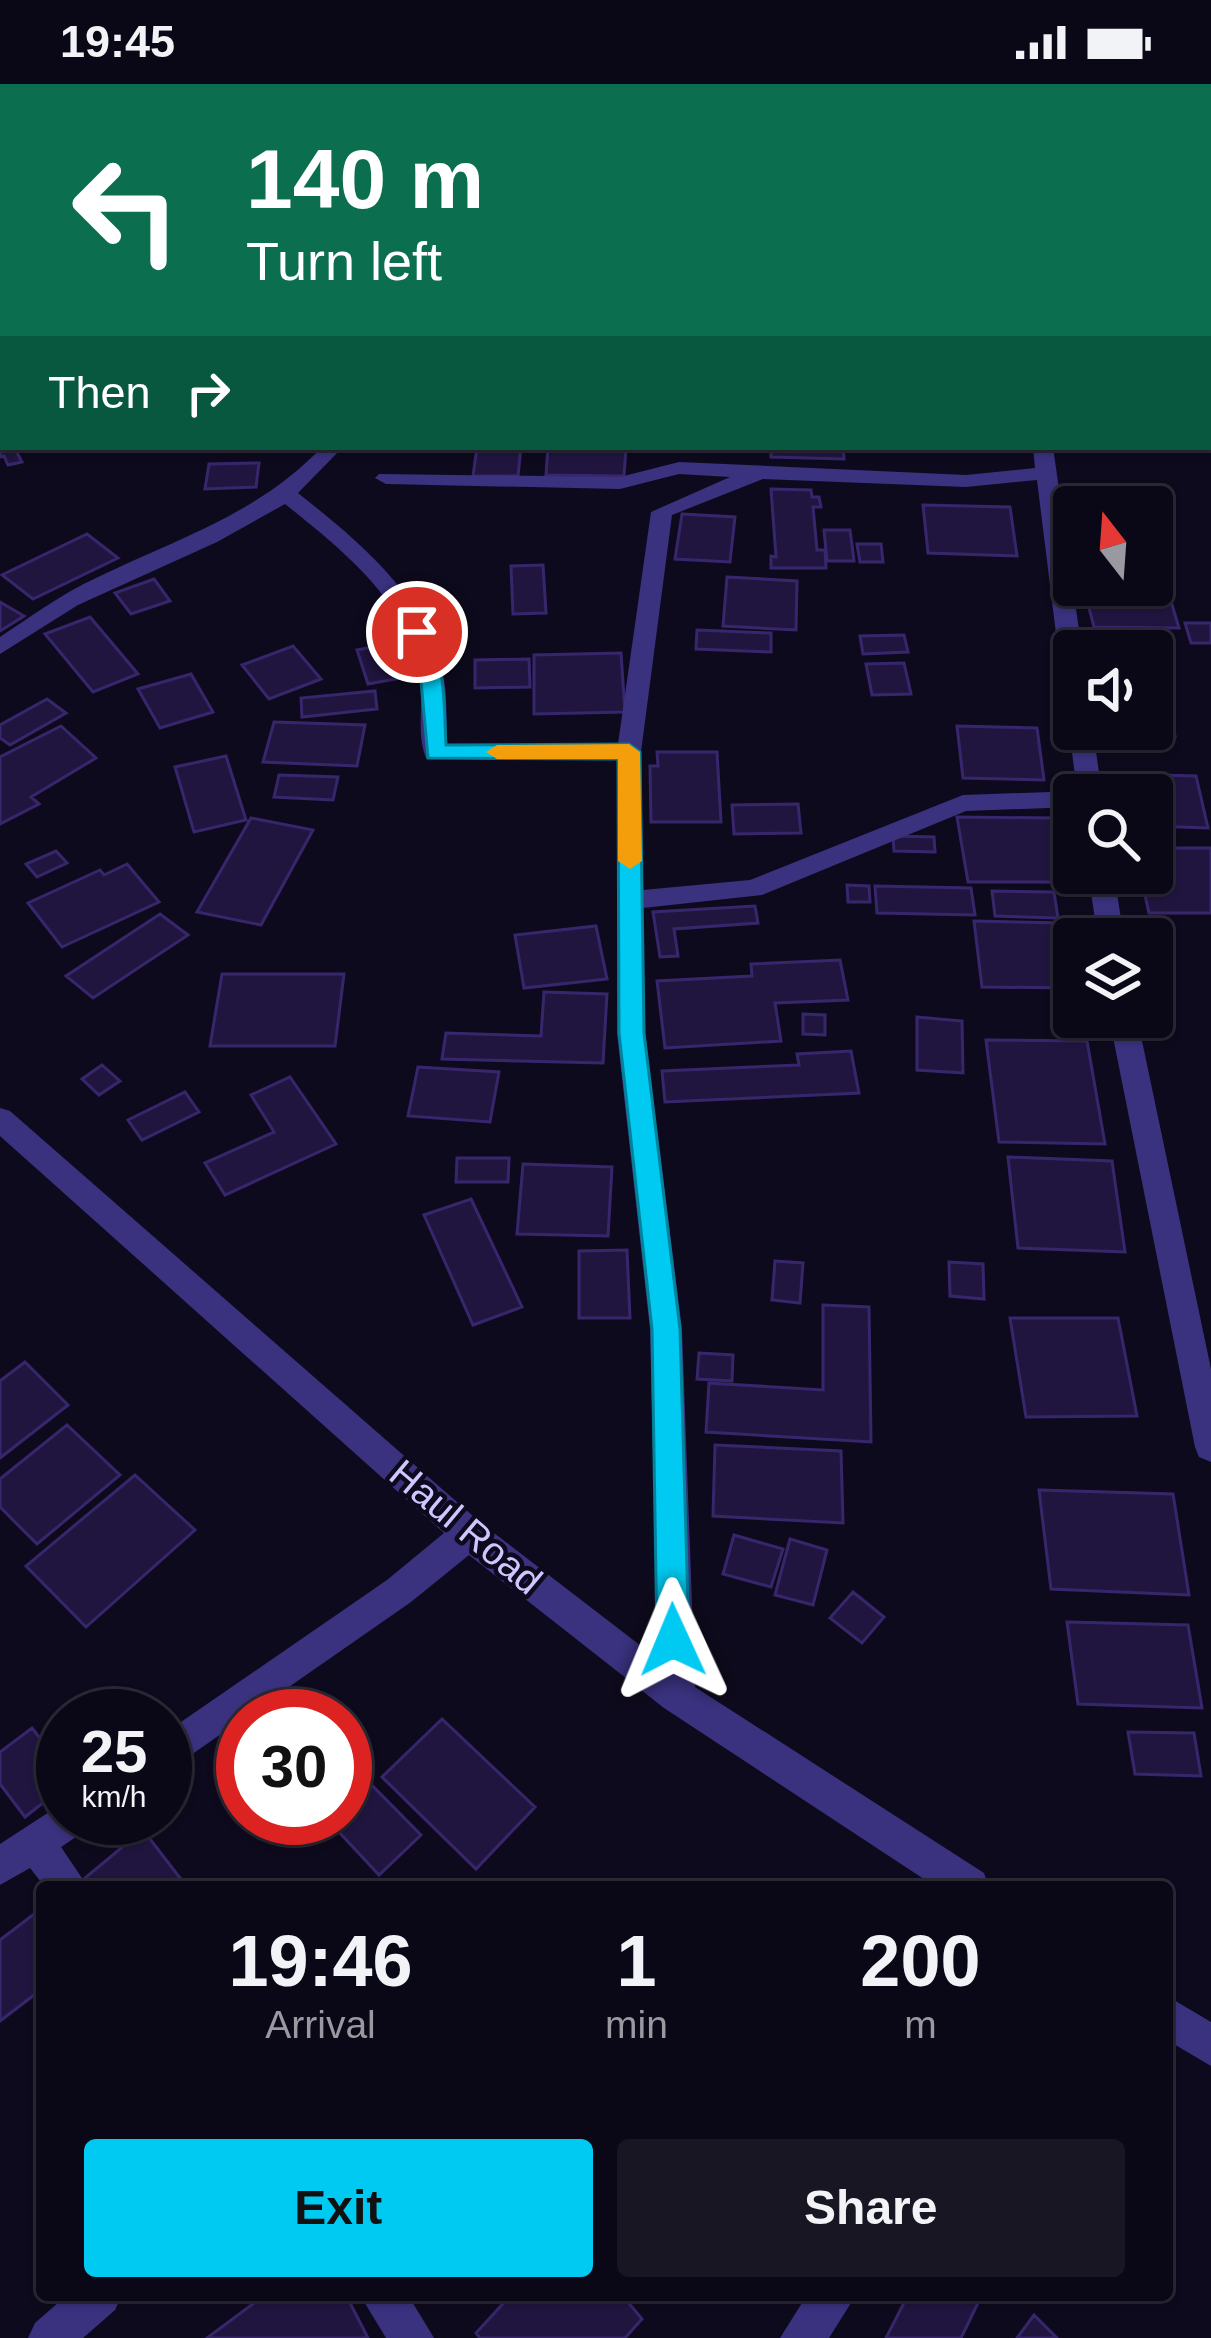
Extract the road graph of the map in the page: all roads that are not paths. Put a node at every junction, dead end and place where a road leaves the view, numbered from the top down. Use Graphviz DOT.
graph roads {
  1 [pos="330,450"];
  2 [pos="1044,460"];
  3 [pos="760,473"];
  4 [pos="386,478"];
  5 [pos="287,495"];
  6 [pos="1067,630"];
  7 [pos="0,647"];
  8 [pos="629,752"];
  9 [pos="1053,800"];
  10 [pos="631,900"];
  11 [pos="1127,1038"];
  12 [pos="0,1119"];
  13 [pos="1211,1447"];
  14 [pos="470,1534"];
  15 [pos="677,1696"];
  16 [pos="192,1736"];
  17 [pos="34,1843"];
  18 [pos="0,1866"];
  19 [pos="64,1881"];
  20 [pos="961,1881"];
  21 [pos="1173,2020"];
  22 [pos="1211,2046"];
  23 [pos="93,2301"];
  24 [pos="386,2301"];
  25 [pos="830,2301"];
  26 [pos="50,2338"];
  27 [pos="412,2338"];
  28 [pos="802,2338"];
  1 -- 5 [label="street"];
  2 -- 3 [label="street"];
  2 -- 6 [label="street"];
  3 -- 4 [label="street"];
  3 -- 8 [label="street"];
  5 -- 7 [label="street"];
  5 -- 8 [label="street"];
  8 -- 10 [label="street"];
  9 -- 10 [label="street"];
  10 -- 15 [label="street"];
  11 -- 13 [label="street"];
  12 -- 14 [label="street, Haul Road"];
  14 -- 15 [label="street, Haul Road"];
  14 -- 16 [label="street"];
  15 -- 20 [label="street, Haul Road"];
  17 -- 18 [label="street"];
  17 -- 19 [label="street"];
  21 -- 22 [label="street"];
  23 -- 26 [label="street"];
  24 -- 27 [label="street"];
  25 -- 28 [label="street"];
}
